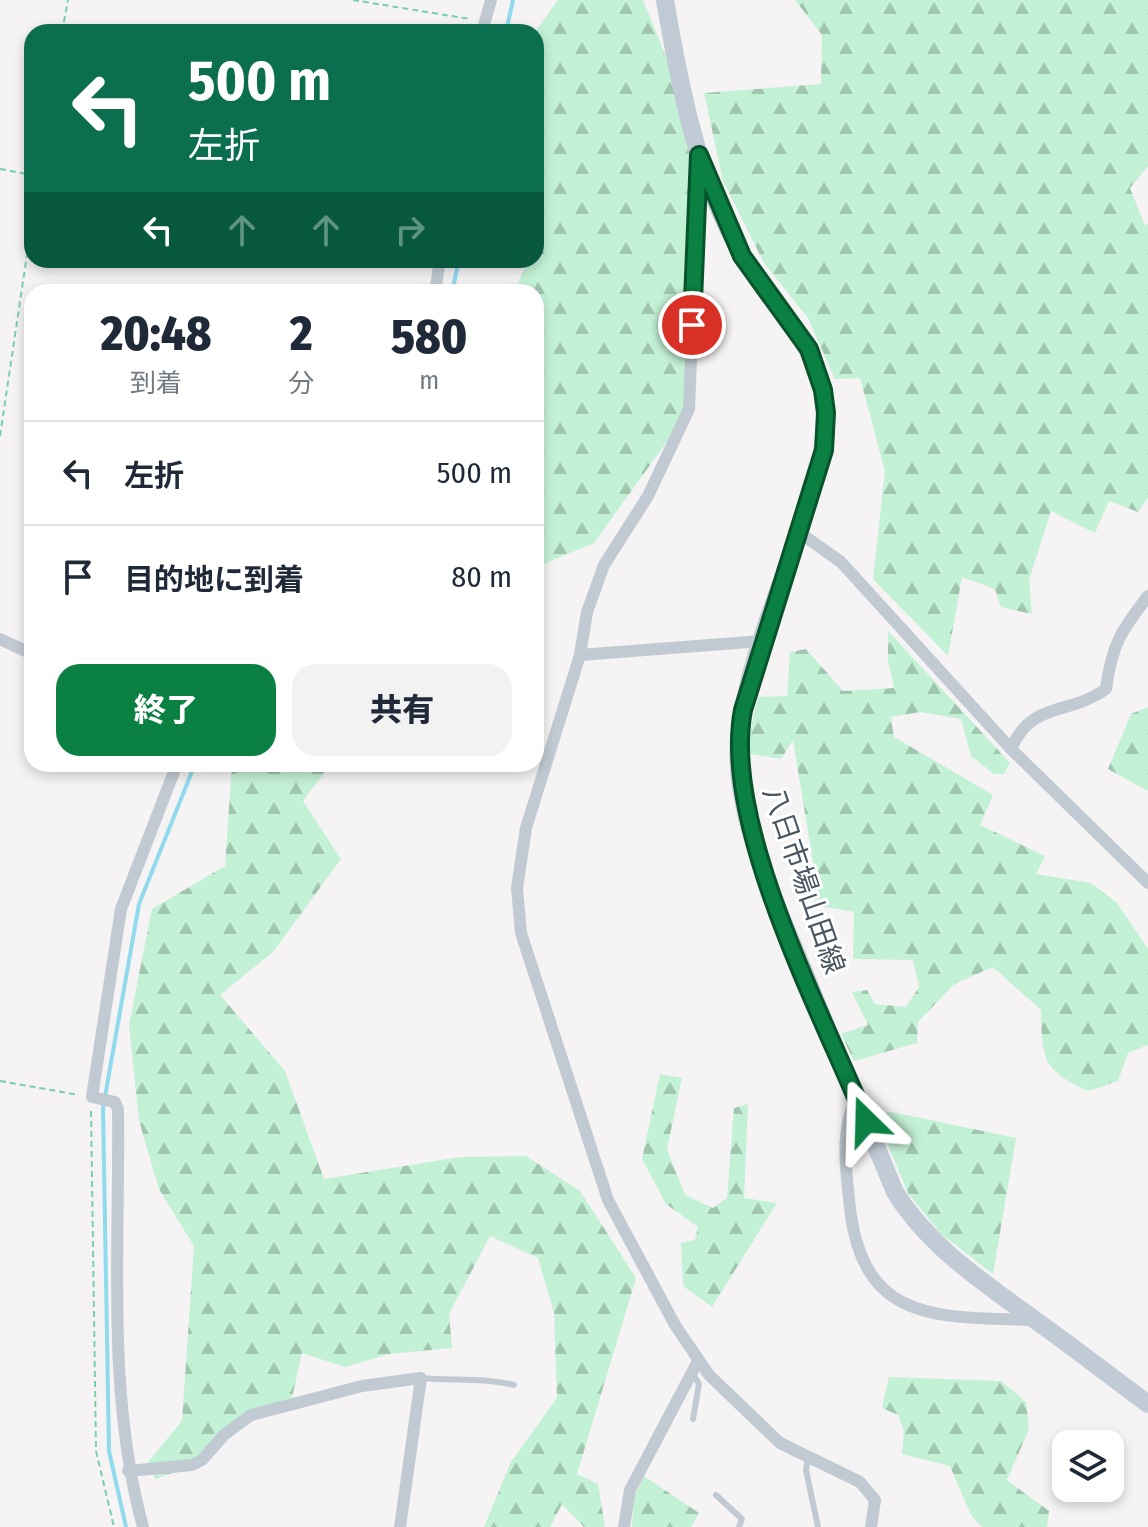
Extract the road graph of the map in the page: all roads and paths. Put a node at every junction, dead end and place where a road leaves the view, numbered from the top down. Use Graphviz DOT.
graph roads {
  1 [pos="68,0"];
  2 [pos="353,0"];
  3 [pos="395,0"];
  4 [pos="491,0"];
  5 [pos="665,0"];
  6 [pos="394,7"];
  7 [pos="64,24"];
  8 [pos="470,24"];
  9 [pos="484,24"];
  10 [pos="699,155"];
  11 [pos="0,169"];
  12 [pos="24,174"];
  13 [pos="25,268"];
  14 [pos="0,436"];
  15 [pos="800,533"];
  16 [pos="1148,596"];
  17 [pos="0,639"];
  18 [pos="762,641"];
  19 [pos="24,650"];
  20 [pos="580,655"];
  21 [pos="1011,749"];
  22 [pos="544,770"];
  23 [pos="174,772"];
  24 [pos="543,772"];
  25 [pos="1148,883"];
  26 [pos="0,1081"];
  27 [pos="92,1097"];
  28 [pos="856,1097"];
  29 [pos="1035,1320"];
  30 [pos="695,1367"];
  31 [pos="421,1378"];
  32 [pos="514,1385"];
  33 [pos="1148,1404"];
  34 [pos="693,1419"];
  35 [pos="808,1459"];
  36 [pos="128,1471"];
  37 [pos="716,1495"];
  38 [pos="114,1527"];
  39 [pos="143,1527"];
  40 [pos="400,1527"];
  41 [pos="624,1527"];
  42 [pos="739,1527"];
  43 [pos="818,1527"];
  44 [pos="871,1527"];
  1 -- 7 [label="path"];
  2 -- 6 [label="path"];
  3 -- 6 [label="path"];
  4 -- 9 [label="street"];
  5 -- 10 [label="main road, 八日市場山田線"];
  6 -- 8 [label="path"];
  10 -- 15 [label="main road, 八日市場山田線"];
  10 -- 20 [label="street"];
  11 -- 12 [label="path"];
  13 -- 14 [label="path"];
  15 -- 18 [label="main road, 八日市場山田線"];
  15 -- 21 [label="street"];
  16 -- 21 [label="street"];
  17 -- 19 [label="street"];
  18 -- 20 [label="street"];
  18 -- 28 [label="main road, 八日市場山田線"];
  20 -- 22 [label="street"];
  21 -- 25 [label="street"];
  23 -- 27 [label="street"];
  24 -- 30 [label="street"];
  26 -- 27 [label="path"];
  27 -- 36 [label="street"];
  27 -- 38 [label="path"];
  28 -- 29 [label="main road, 八日市場山田線"];
  28 -- 29 [label="street"];
  29 -- 33 [label="main road, 八日市場山田線"];
  30 -- 34 [label="lane"];
  30 -- 35 [label="street"];
  30 -- 41 [label="street"];
  31 -- 32 [label="lane"];
  31 -- 36 [label="street"];
  31 -- 40 [label="street"];
  35 -- 43 [label="lane"];
  35 -- 44 [label="street"];
  36 -- 39 [label="street"];
  37 -- 42 [label="lane"];
}
